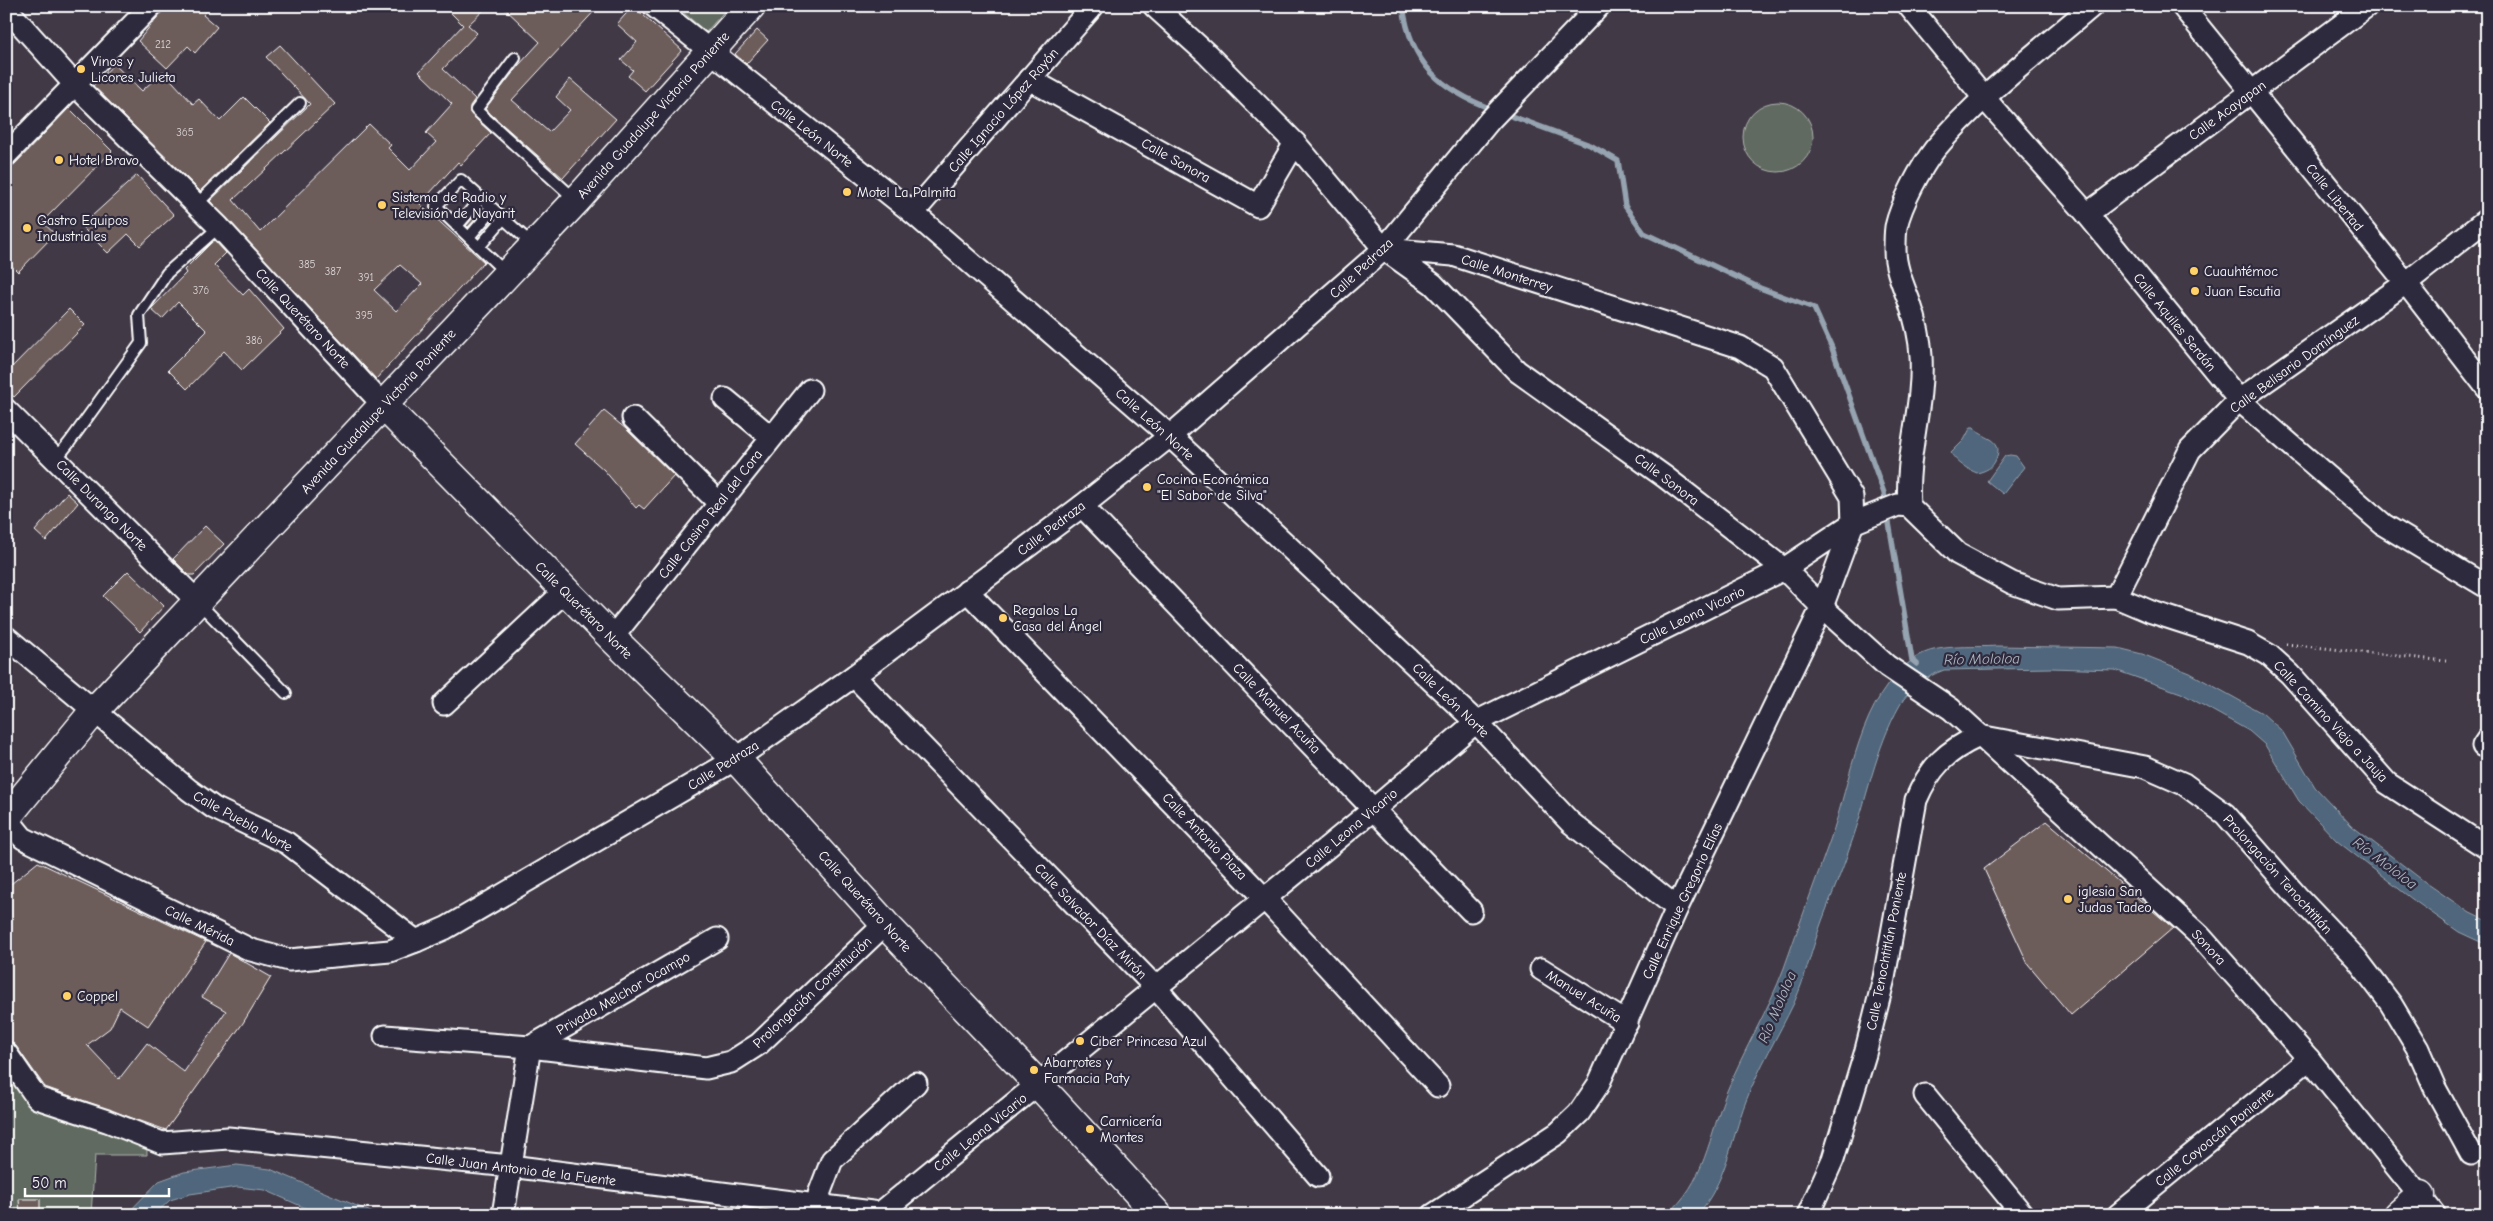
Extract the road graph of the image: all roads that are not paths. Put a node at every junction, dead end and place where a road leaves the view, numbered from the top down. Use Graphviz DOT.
graph roads {
  1 [pos="151,6"];
  2 [pos="654,6"];
  3 [pos="751,6"];
  4 [pos="1093,6"];
  5 [pos="1154,6"];
  6 [pos="1599,6"];
  7 [pos="1909,6"];
  8 [pos="2092,6"];
  9 [pos="2182,6"];
  10 [pos="2367,6"];
  11 [pos="6,8"];
  12 [pos="709,52"];
  13 [pos="515,58"];
  14 [pos="1029,79"];
  15 [pos="76,86"];
  16 [pos="2251,93"];
  17 [pos="1985,99"];
  18 [pos="300,103"];
  19 [pos="1295,144"];
  20 [pos="6,156"];
  21 [pos="481,198"];
  22 [pos="576,201"];
  23 [pos="196,205"];
  24 [pos="493,209"];
  25 [pos="913,213"];
  26 [pos="2086,214"];
  27 [pos="503,218"];
  28 [pos="2487,219"];
  29 [pos="457,226"];
  30 [pos="219,227"];
  31 [pos="469,237"];
  32 [pos="534,246"];
  33 [pos="479,247"];
  34 [pos="1384,249"];
  35 [pos="507,274"];
  36 [pos="2406,284"];
  37 [pos="2487,388"];
  38 [pos="810,390"];
  39 [pos="725,399"];
  40 [pos="2239,400"];
  41 [pos="384,406"];
  42 [pos="6,410"];
  43 [pos="633,418"];
  44 [pos="1170,436"];
  45 [pos="771,437"];
  46 [pos="56,458"];
  47 [pos="719,503"];
  48 [pos="1082,506"];
  49 [pos="1903,506"];
  50 [pos="1853,523"];
  51 [pos="1784,569"];
  52 [pos="2487,587"];
  53 [pos="564,591"];
  54 [pos="967,591"];
  55 [pos="2116,597"];
  56 [pos="196,600"];
  57 [pos="1822,607"];
  58 [pos="6,637"];
  59 [pos="612,638"];
  60 [pos="854,676"];
  61 [pos="286,693"];
  62 [pos="444,704"];
  63 [pos="1951,709"];
  64 [pos="94,711"];
  65 [pos="1476,722"];
  66 [pos="1979,736"];
  67 [pos="736,759"];
  68 [pos="1374,809"];
  69 [pos="6,817"];
  70 [pos="2487,848"];
  71 [pos="1265,898"];
  72 [pos="1677,908"];
  73 [pos="1471,911"];
  74 [pos="885,924"];
  75 [pos="717,939"];
  76 [pos="416,941"];
  77 [pos="1541,970"];
  78 [pos="1156,988"];
  79 [pos="1626,1022"];
  80 [pos="385,1036"];
  81 [pos="530,1047"];
  82 [pos="6,1053"];
  83 [pos="2310,1059"];
  84 [pos="916,1083"];
  85 [pos="1039,1085"];
  86 [pos="1438,1086"];
  87 [pos="1925,1095"];
  88 [pos="2471,1154"];
  89 [pos="510,1166"];
  90 [pos="1318,1176"];
  91 [pos="2428,1205"];
  92 [pos="823,1206"];
  93 [pos="879,1214"];
  94 [pos="503,1215"];
  95 [pos="1158,1215"];
  96 [pos="1433,1215"];
  97 [pos="1808,1215"];
  98 [pos="2023,1215"];
  99 [pos="2118,1215"];
  100 [pos="2398,1215"];
  1 -- 15 [label="street"];
  2 -- 12 [label="street, Calle León Norte"];
  3 -- 12 [label="street, Avenida Guadalupe Victoria Poniente"];
  4 -- 14 [label="street, Calle Ignacio López Rayón"];
  5 -- 19 [label="street"];
  6 -- 34 [label="street, Calle Pedraza"];
  7 -- 17 [label="street, Calle Aquiles Serdán"];
  8 -- 17 [label="street"];
  9 -- 16 [label="street, Calle Libertad"];
  10 -- 16 [label="street, Calle Acayapan"];
  11 -- 15 [label="street, Calle Querétaro Norte"];
  12 -- 22 [label="street, Avenida Guadalupe Victoria Poniente"];
  12 -- 25 [label="street, Calle León Norte"];
  13 -- 22 [label="lane"];
  14 -- 19 [label="street, Calle Sonora"];
  14 -- 25 [label="street, Calle Ignacio López Rayón"];
  15 -- 20 [label="street"];
  15 -- 23 [label="street, Calle Querétaro Norte"];
  16 -- 26 [label="street, Calle Acayapan"];
  16 -- 36 [label="street, Calle Libertad"];
  17 -- 26 [label="street, Calle Aquiles Serdán"];
  17 -- 49 [label="street"];
  18 -- 23 [label="lane"];
  19 -- 34 [label="street"];
  21 -- 24 [label="lane"];
  21 -- 29 [label="lane"];
  21 -- 29 [label="lane"];
  22 -- 32 [label="street, Avenida Guadalupe Victoria Poniente"];
  23 -- 30 [label="street, Calle Querétaro Norte"];
  24 -- 27 [label="lane"];
  24 -- 31 [label="lane"];
  25 -- 44 [label="street, Calle León Norte"];
  26 -- 40 [label="street, Calle Aquiles Serdán"];
  27 -- 32 [label="lane"];
  27 -- 33 [label="lane"];
  28 -- 36 [label="street, Calle Belisario Domínguez"];
  29 -- 31 [label="lane"];
  30 -- 41 [label="street, Calle Querétaro Norte"];
  30 -- 46 [label="lane"];
  31 -- 33 [label="lane"];
  32 -- 35 [label="street, Avenida Guadalupe Victoria Poniente"];
  33 -- 35 [label="lane"];
  34 -- 44 [label="street, Calle Pedraza"];
  34 -- 50 [label="street, Calle Monterrey"];
  34 -- 51 [label="street, Calle Sonora"];
  35 -- 41 [label="street, Avenida Guadalupe Victoria Poniente"];
  36 -- 37 [label="street, Calle Libertad"];
  36 -- 40 [label="street, Calle Belisario Domínguez"];
  38 -- 45 [label="street, Calle Casino Real del Cora"];
  39 -- 45 [label="street"];
  40 -- 52 [label="street, Calle Aquiles Serdán"];
  40 -- 55 [label="street, Calle Belisario Domínguez"];
  41 -- 53 [label="street, Calle Querétaro Norte"];
  41 -- 56 [label="street, Avenida Guadalupe Victoria Poniente"];
  42 -- 46 [label="street, Calle Durango Norte"];
  43 -- 47 [label="street"];
  44 -- 48 [label="street, Calle Pedraza"];
  44 -- 65 [label="street, Calle León Norte"];
  45 -- 47 [label="street, Calle Casino Real del Cora"];
  46 -- 56 [label="street, Calle Durango Norte"];
  47 -- 59 [label="street, Calle Casino Real del Cora"];
  48 -- 54 [label="street, Calle Pedraza"];
  48 -- 68 [label="street, Calle Manuel Acuña"];
  49 -- 50 [label="street, Calle Leona Vicario"];
  49 -- 55 [label="street, Calle Camino Viejo a Jauja"];
  50 -- 51 [label="street, Calle Leona Vicario"];
  50 -- 57 [label="street, Calle Enrique Gregorio Elías"];
  51 -- 57 [label="street, Calle Sonora"];
  51 -- 65 [label="street, Calle Leona Vicario"];
  53 -- 59 [label="street, Calle Querétaro Norte"];
  53 -- 62 [label="street"];
  54 -- 60 [label="street, Calle Pedraza"];
  54 -- 71 [label="street, Calle Antonio Plaza"];
  55 -- 70 [label="street, Calle Camino Viejo a Jauja"];
  56 -- 61 [label="lane"];
  56 -- 64 [label="street, Avenida Guadalupe Victoria Poniente"];
  57 -- 63 [label="street, Calle Sonora"];
  57 -- 72 [label="street, Calle Enrique Gregorio Elías"];
  58 -- 64 [label="street, Calle Puebla Norte"];
  59 -- 67 [label="street, Calle Querétaro Norte"];
  60 -- 67 [label="street, Calle Pedraza"];
  60 -- 78 [label="street, Calle Salvador Díaz Mirón"];
  63 -- 66 [label="street, Sonora"];
  64 -- 69 [label="street, Avenida Guadalupe Victoria Poniente"];
  64 -- 76 [label="street, Calle Puebla Norte"];
  65 -- 68 [label="street, Calle Leona Vicario"];
  65 -- 72 [label="street, Calle León Norte"];
  66 -- 83 [label="street, Sonora"];
  66 -- 88 [label="street, Prolongación Tenochtitlán"];
  66 -- 97 [label="street, Calle Tenochtitlán Poniente"];
  67 -- 74 [label="street, Calle Querétaro Norte"];
  67 -- 76 [label="street, Calle Pedraza"];
  68 -- 71 [label="street, Calle Leona Vicario"];
  68 -- 73 [label="street, Calle Manuel Acuña"];
  69 -- 76 [label="street, Calle Mérida"];
  71 -- 78 [label="street, Calle Leona Vicario"];
  71 -- 86 [label="street, Calle Antonio Plaza"];
  72 -- 79 [label="street, Calle Enrique Gregorio Elías"];
  74 -- 81 [label="street, Prolongación Constitución"];
  74 -- 85 [label="street, Calle Querétaro Norte"];
  75 -- 81 [label="street, Privada Melchor Ocampo"];
  77 -- 79 [label="street, Manuel Acuña"];
  78 -- 85 [label="street, Calle Leona Vicario"];
  78 -- 90 [label="street, Calle Salvador Díaz Mirón"];
  79 -- 96 [label="street, Calle Enrique Gregorio Elías"];
  80 -- 81 [label="street, Prolongación Constitución"];
  81 -- 89 [label="street"];
  82 -- 89 [label="street, Calle Juan Antonio de la Fuente"];
  83 -- 91 [label="street, Sonora"];
  83 -- 99 [label="street, Calle Coyoacán Poniente"];
  84 -- 92 [label="street"];
  85 -- 93 [label="street, Calle Leona Vicario"];
  85 -- 95 [label="street, Calle Querétaro Norte"];
  87 -- 98 [label="street"];
  89 -- 92 [label="street, Calle Juan Antonio de la Fuente"];
  89 -- 94 [label="street"];
  91 -- 100 [label="street"];
  92 -- 93 [label="street, Calle Juan Antonio de la Fuente"];
}
